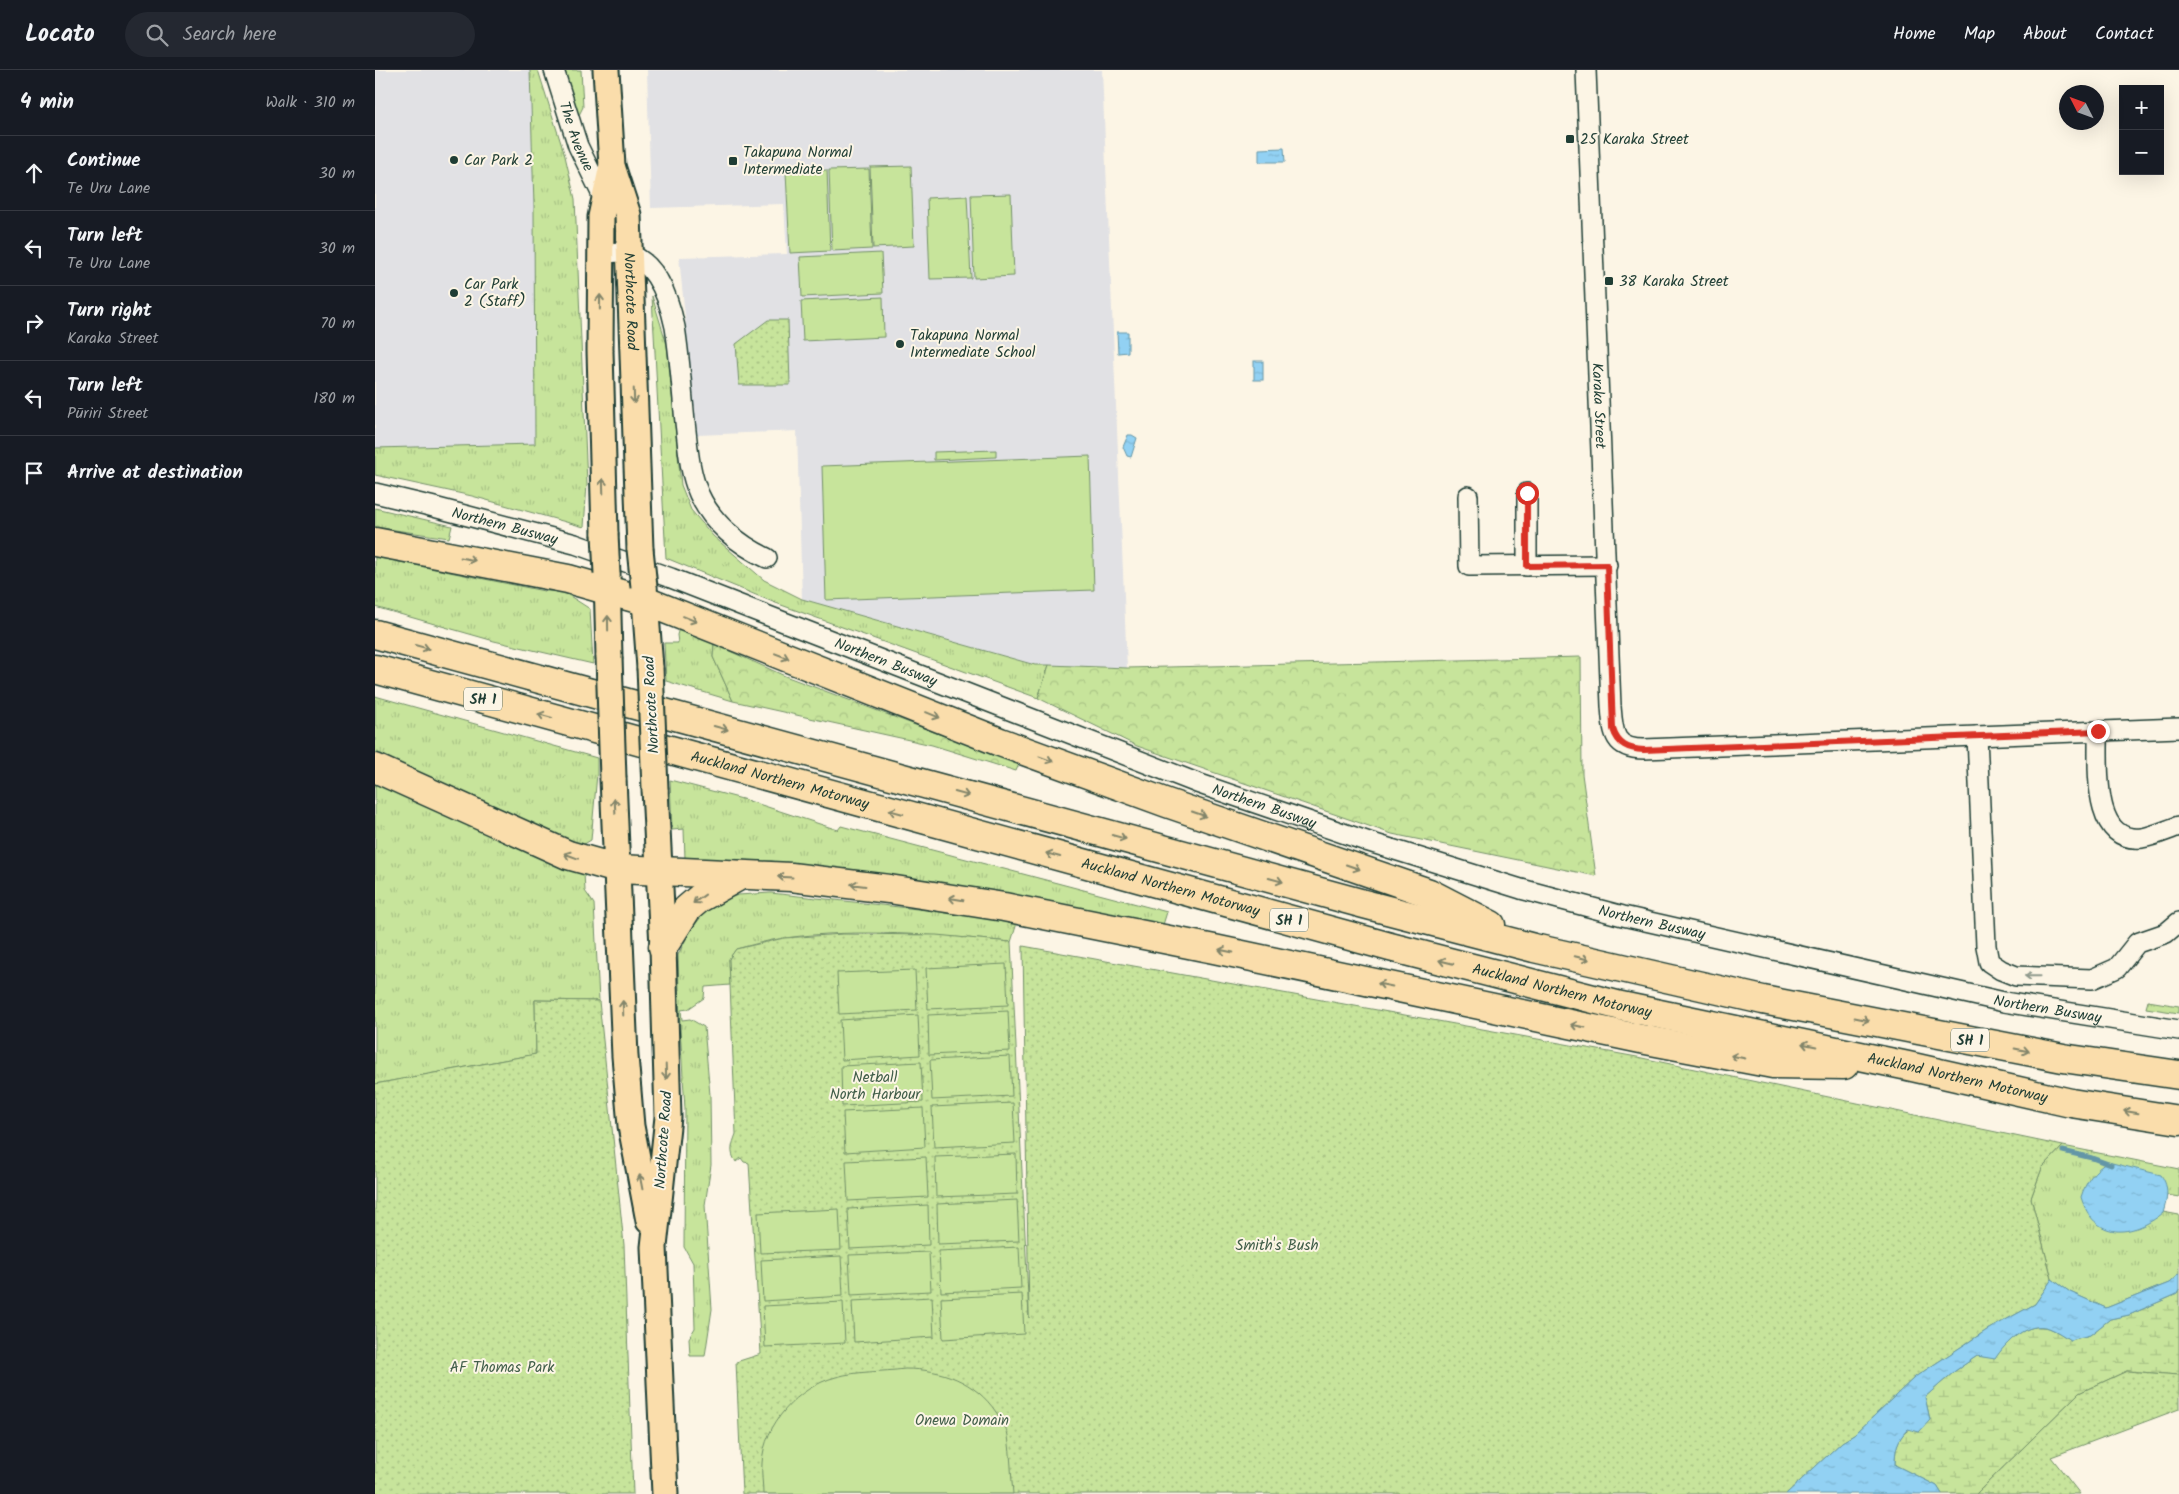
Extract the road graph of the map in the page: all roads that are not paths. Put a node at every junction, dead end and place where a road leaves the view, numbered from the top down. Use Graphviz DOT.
graph roads {
  1 [pos="554,70"];
  2 [pos="606,70"];
  3 [pos="1586,70"];
  4 [pos="612,166"];
  5 [pos="604,199"];
  6 [pos="601,254"];
  7 [pos="630,255"];
  8 [pos="375,493"];
  9 [pos="1527,493"];
  10 [pos="1467,496"];
  11 [pos="375,542"];
  12 [pos="767,558"];
  13 [pos="1607,565"];
  14 [pos="1527,566"];
  15 [pos="607,582"];
  16 [pos="645,594"];
  17 [pos="375,634"];
  18 [pos="375,669"];
  19 [pos="2179,728"];
  20 [pos="2098,731"];
  21 [pos="1977,736"];
  22 [pos="375,768"];
  23 [pos="2179,826"];
  24 [pos="618,869"];
  25 [pos="658,871"];
  26 [pos="741,875"];
  27 [pos="2179,922"];
  28 [pos="663,947"];
  29 [pos="1535,948"];
  30 [pos="2179,1030"];
  31 [pos="1908,1066"];
  32 [pos="2179,1075"];
  33 [pos="2179,1120"];
  34 [pos="654,1247"];
  35 [pos="665,1494"];
  1 -- 5 [label="street, The Avenue"];
  2 -- 4 [label="main road, Northcote Road"];
  3 -- 13 [label="street, Karaka Street"];
  4 -- 5 [label="main road, Northcote Road"];
  4 -- 7 [label="main road, Northcote Road"];
  5 -- 6 [label="main road, Northcote Road"];
  6 -- 7 [label="street"];
  15 -- 6 [label="main road, Northcote Road, one-way, bridge"];
  7 -- 12 [label="street"];
  7 -- 16 [label="main road, Northcote Road, one-way, bridge"];
  8 -- 30 [label="street, Northern Busway"];
  9 -- 14 [label="street"];
  10 -- 14 [label="street"];
  11 -- 15 [label="highway, one-way"];
  13 -- 14 [label="street"];
  13 -- 21 [label="street, Karaka Street"];
  15 -- 16 [label="highway"];
  24 -- 15 [label="main road, Northcote Road, one-way, bridge"];
  16 -- 25 [label="main road, Northcote Road, bridge"];
  16 -- 29 [label="highway, one-way"];
  17 -- 29 [label="highway, SH 1, one-way"];
  31 -- 18 [label="highway, Auckland Northern Motorway / SH 1, one-way"];
  19 -- 20 [label="street"];
  20 -- 21 [label="street"];
  20 -- 23 [label="street"];
  27 -- 21 [label="street, one-way"];
  24 -- 22 [label="highway, one-way"];
  24 -- 25 [label="highway"];
  34 -- 24 [label="main road, Northcote Road, one-way"];
  25 -- 26 [label="highway"];
  25 -- 28 [label="main road, Northcote Road"];
  26 -- 28 [label="highway, one-way"];
  31 -- 26 [label="highway, one-way"];
  28 -- 34 [label="main road, Northcote Road, one-way"];
  29 -- 32 [label="highway, SH 1, one-way"];
  33 -- 31 [label="highway, Auckland Northern Motorway / SH 1, one-way"];
  34 -- 35 [label="main road, Northcote Road"];
}
